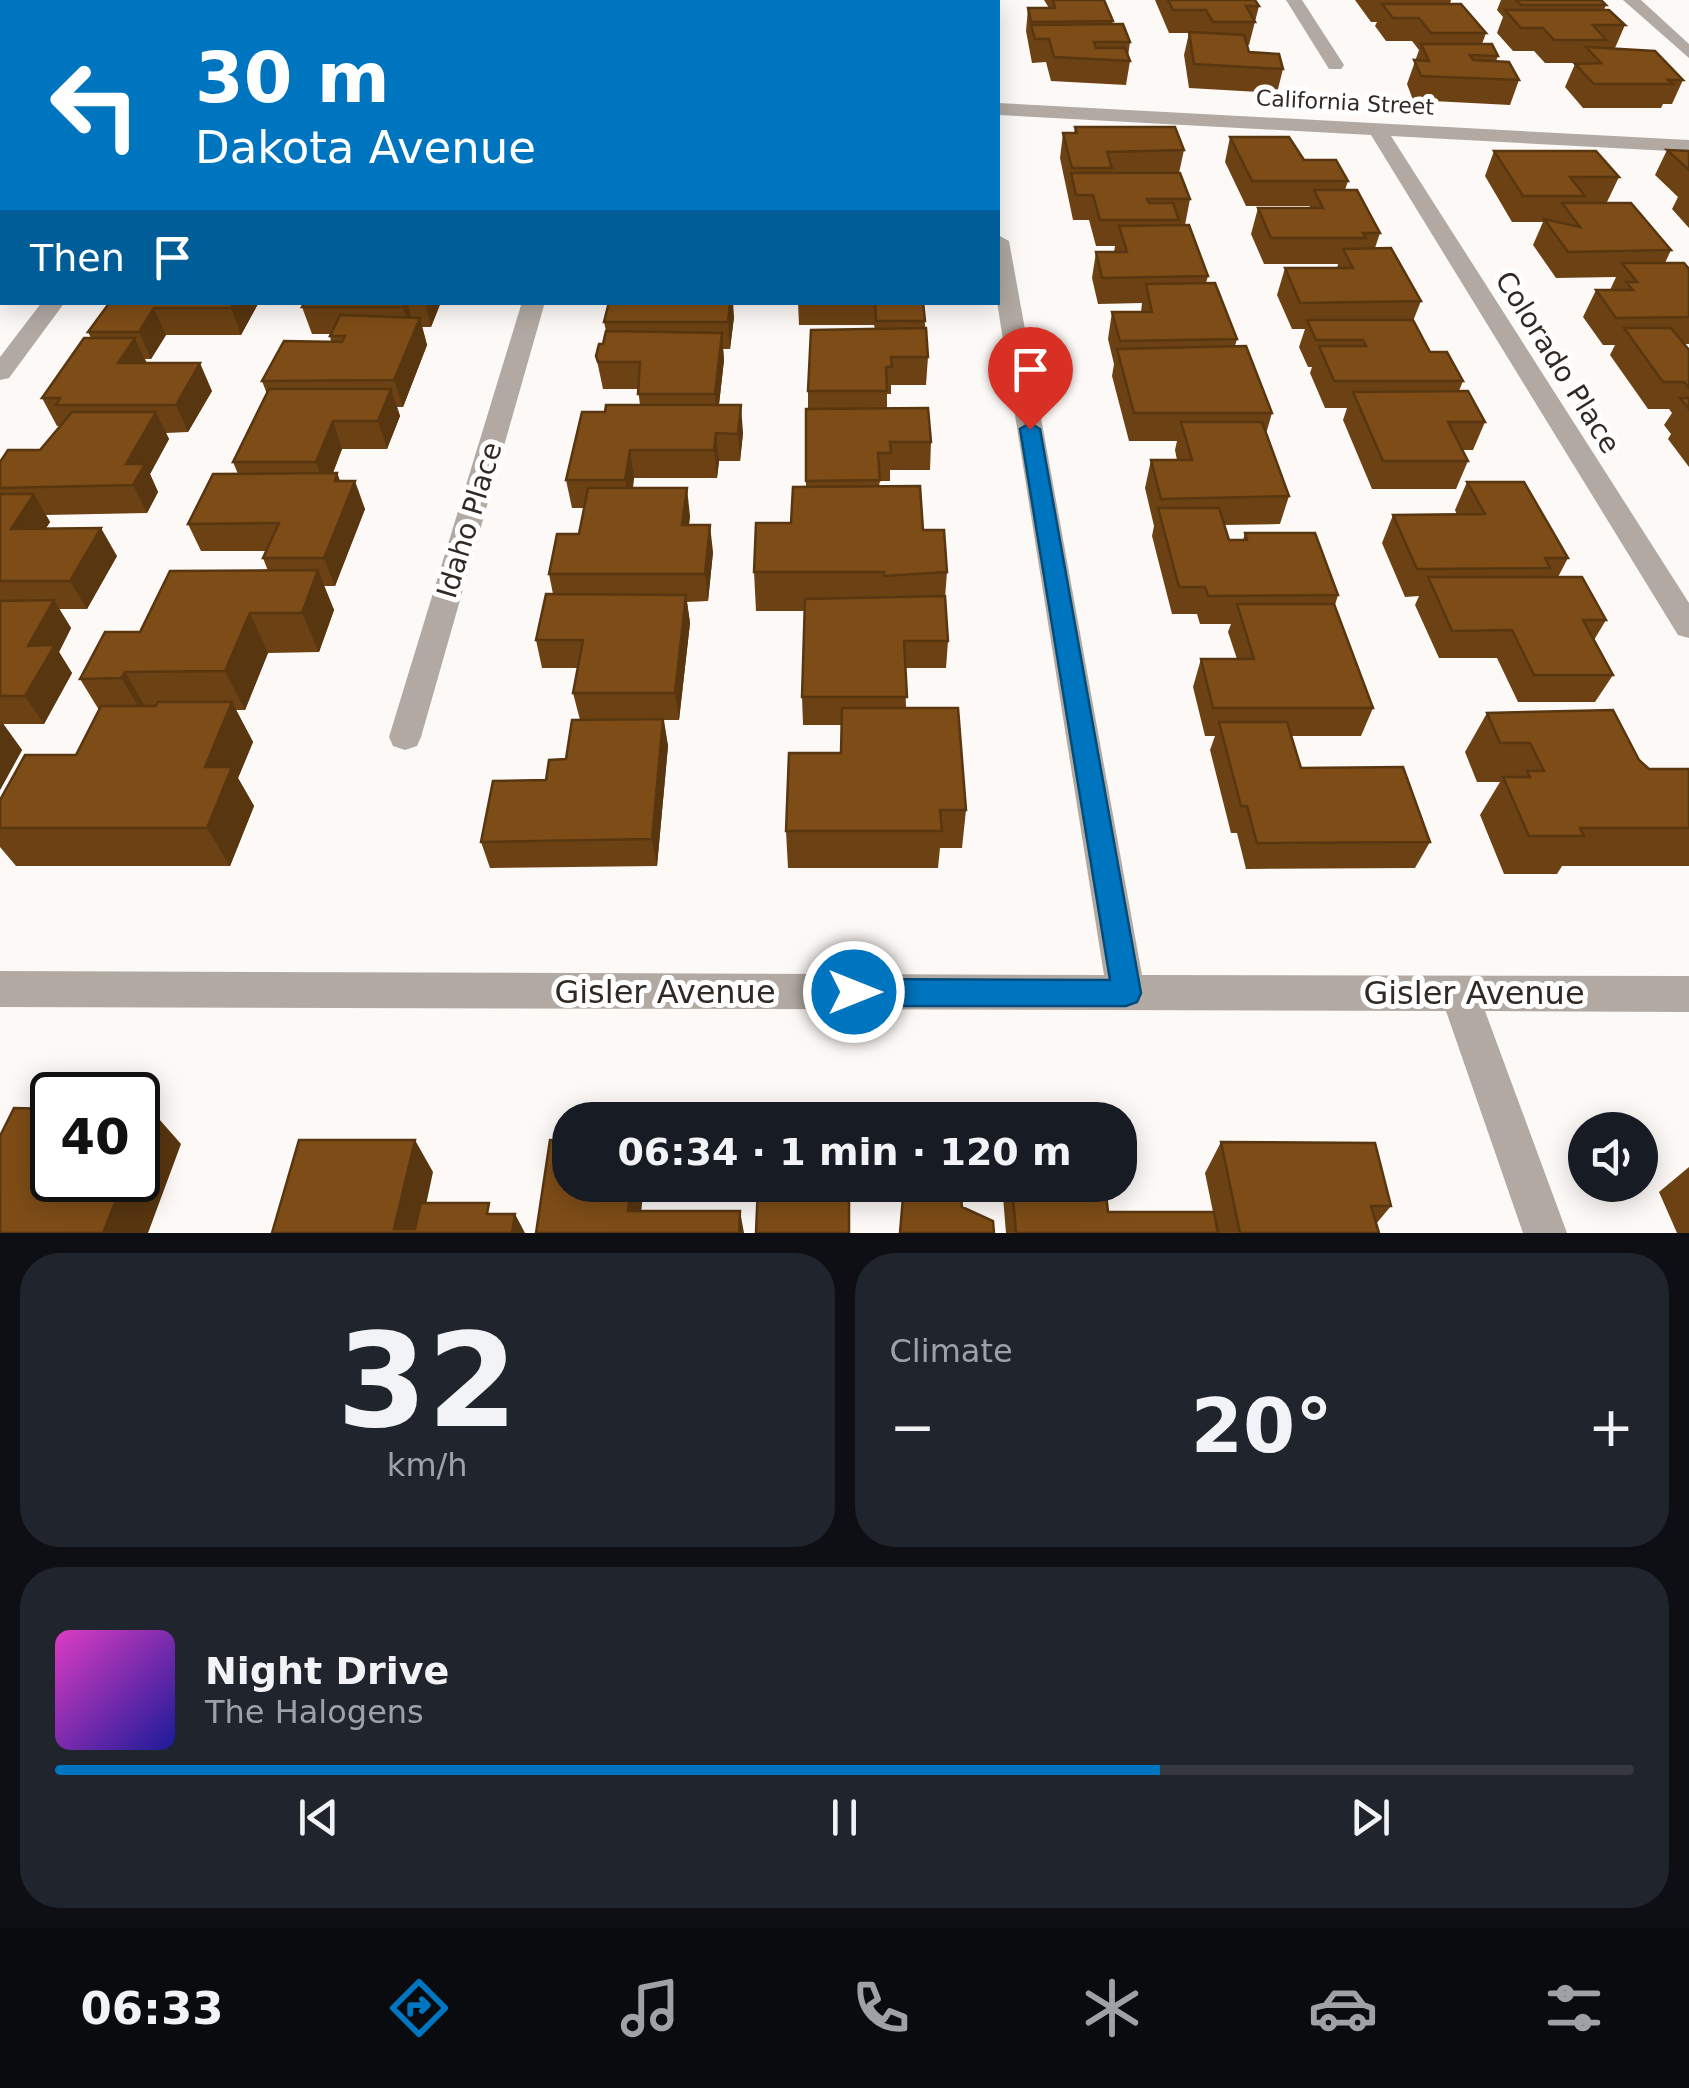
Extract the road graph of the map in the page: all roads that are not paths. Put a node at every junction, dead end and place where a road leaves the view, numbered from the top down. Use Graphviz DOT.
graph roads {
  1 [pos="1294,0"];
  2 [pos="1631,0"];
  3 [pos="1689,53"];
  4 [pos="1336,65"];
  5 [pos="1000,109"];
  6 [pos="1377,129"];
  7 [pos="1689,146"];
  8 [pos="1000,253"];
  9 [pos="52,305"];
  10 [pos="533,305"];
  11 [pos="0,373"];
  12 [pos="1689,627"];
  13 [pos="404,737"];
  14 [pos="0,989"];
  15 [pos="1126,993"];
  16 [pos="1459,993"];
  17 [pos="1689,994"];
  18 [pos="1545,1233"];
  1 -- 4 [label="street"];
  2 -- 3 [label="street"];
  5 -- 6 [label="street, California Street"];
  6 -- 7 [label="street, California Street"];
  6 -- 12 [label="street, Colorado Place"];
  8 -- 15 [label="street"];
  9 -- 11 [label="street"];
  10 -- 13 [label="street, Idaho Place"];
  14 -- 15 [label="street, Gisler Avenue"];
  15 -- 16 [label="street, Gisler Avenue"];
  16 -- 17 [label="street, Gisler Avenue"];
  16 -- 18 [label="street"];
}
